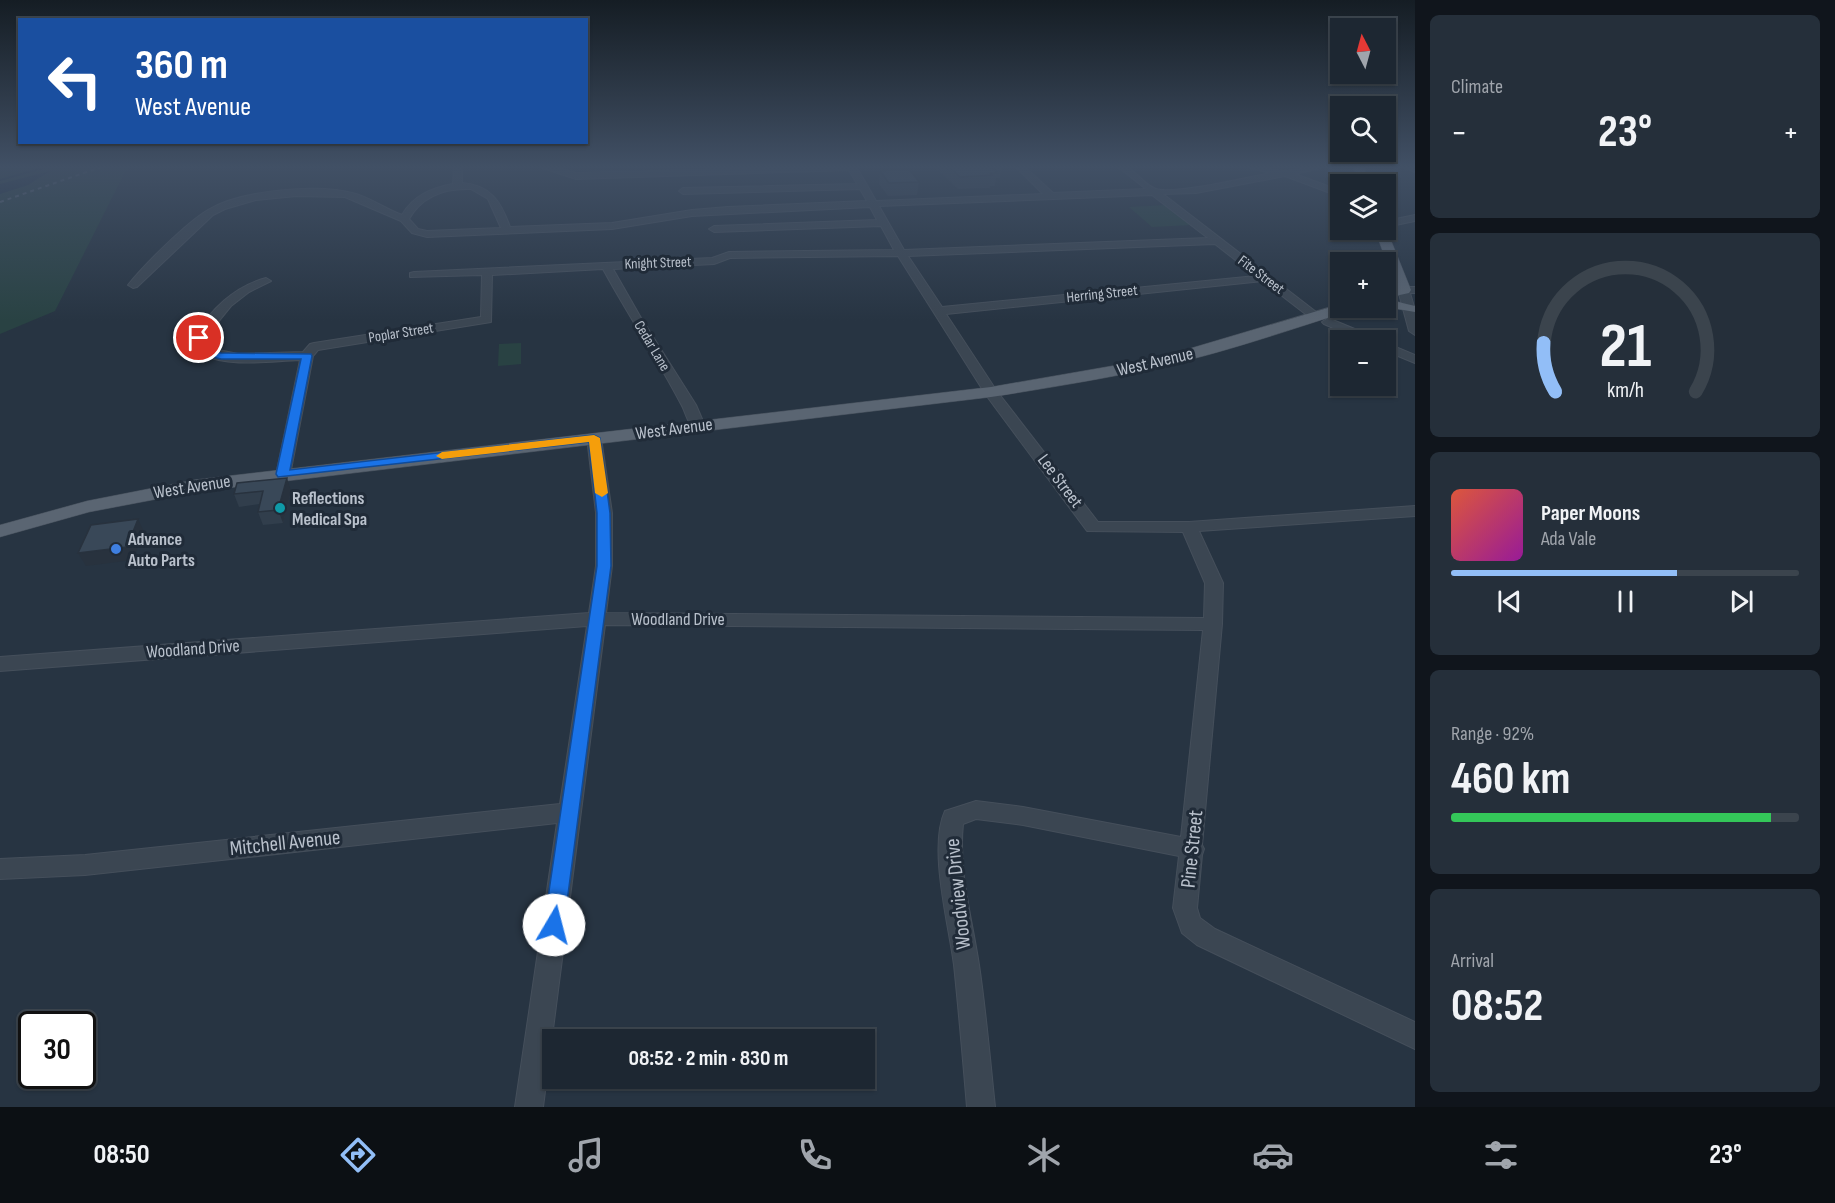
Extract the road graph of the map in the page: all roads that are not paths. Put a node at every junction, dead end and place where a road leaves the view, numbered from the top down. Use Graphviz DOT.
graph roads {
  1 [pos="205,218"];
  2 [pos="398,218"];
  3 [pos="501,218"];
  4 [pos="638,218"];
  5 [pos="708,218"];
  6 [pos="880,218"];
  7 [pos="1187,218"];
  8 [pos="1415,218"];
  9 [pos="404,219"];
  10 [pos="1396,222"];
  11 [pos="883,223"];
  12 [pos="507,231"];
  13 [pos="1386,240"];
  14 [pos="1216,241"];
  15 [pos="722,242"];
  16 [pos="901,253"];
  17 [pos="606,265"];
  18 [pos="487,271"];
  19 [pos="414,274"];
  20 [pos="1265,278"];
  21 [pos="266,281"];
  22 [pos="133,285"];
  23 [pos="1409,290"];
  24 [pos="1396,306"];
  25 [pos="1410,309"];
  26 [pos="940,311"];
  27 [pos="1330,316"];
  28 [pos="1322,320"];
  29 [pos="1346,330"];
  30 [pos="1415,331"];
  31 [pos="311,351"];
  32 [pos="1396,351"];
  33 [pos="1415,359"];
  34 [pos="991,392"];
  35 [pos="698,426"];
  36 [pos="594,438"];
  37 [pos="283,474"];
  38 [pos="1415,511"];
  39 [pos="1189,527"];
  40 [pos="0,531"];
  41 [pos="595,619"];
  42 [pos="1213,624"];
  43 [pos="0,664"];
  44 [pos="570,812"];
  45 [pos="1193,849"];
  46 [pos="0,869"];
  47 [pos="1415,1036"];
  48 [pos="529,1107"];
  49 [pos="981,1107"];
  1 -- 22 [label="street"];
  2 -- 9 [label="street"];
  3 -- 12 [label="street"];
  4 -- 12 [label="street"];
  5 -- 15 [label="street"];
  6 -- 11 [label="street, Lee Street"];
  7 -- 14 [label="street, Fite Street"];
  8 -- 10 [label="street"];
  9 -- 12 [label="street"];
  11 -- 15 [label="street"];
  11 -- 16 [label="street, Lee Street"];
  13 -- 23 [label="main road"];
  14 -- 16 [label="street, Knight Street"];
  14 -- 20 [label="street, Fite Street"];
  15 -- 16 [label="street, Knight Street"];
  15 -- 17 [label="street, Knight Street"];
  16 -- 26 [label="street, Lee Street"];
  17 -- 18 [label="street, Knight Street"];
  17 -- 35 [label="street, Cedar Lane"];
  18 -- 19 [label="street, Knight Street"];
  18 -- 31 [label="street, Poplar Street"];
  20 -- 26 [label="street, Herring Street"];
  20 -- 28 [label="street, Fite Street"];
  21 -- 31 [label="street, Poplar Street"];
  23 -- 25 [label="street"];
  24 -- 25 [label="main road"];
  25 -- 30 [label="street"];
  26 -- 34 [label="street, Lee Street"];
  27 -- 28 [label="main road, West Avenue"];
  28 -- 29 [label="street, Fite Street"];
  28 -- 34 [label="main road, West Avenue"];
  31 -- 37 [label="street"];
  32 -- 33 [label="street"];
  34 -- 35 [label="main road, West Avenue"];
  34 -- 39 [label="street, Lee Street"];
  35 -- 36 [label="main road, West Avenue"];
  36 -- 37 [label="main road, West Avenue"];
  36 -- 41 [label="street"];
  37 -- 40 [label="main road, West Avenue"];
  38 -- 39 [label="street, Lee Street"];
  39 -- 42 [label="street, Pine Street"];
  41 -- 42 [label="street, Woodland Drive"];
  41 -- 43 [label="street, Woodland Drive"];
  41 -- 44 [label="street"];
  42 -- 45 [label="street, Pine Street"];
  44 -- 46 [label="street, Mitchell Avenue"];
  44 -- 48 [label="street"];
  45 -- 47 [label="street, Pine Street"];
  45 -- 49 [label="street, Woodview Drive"];
}
